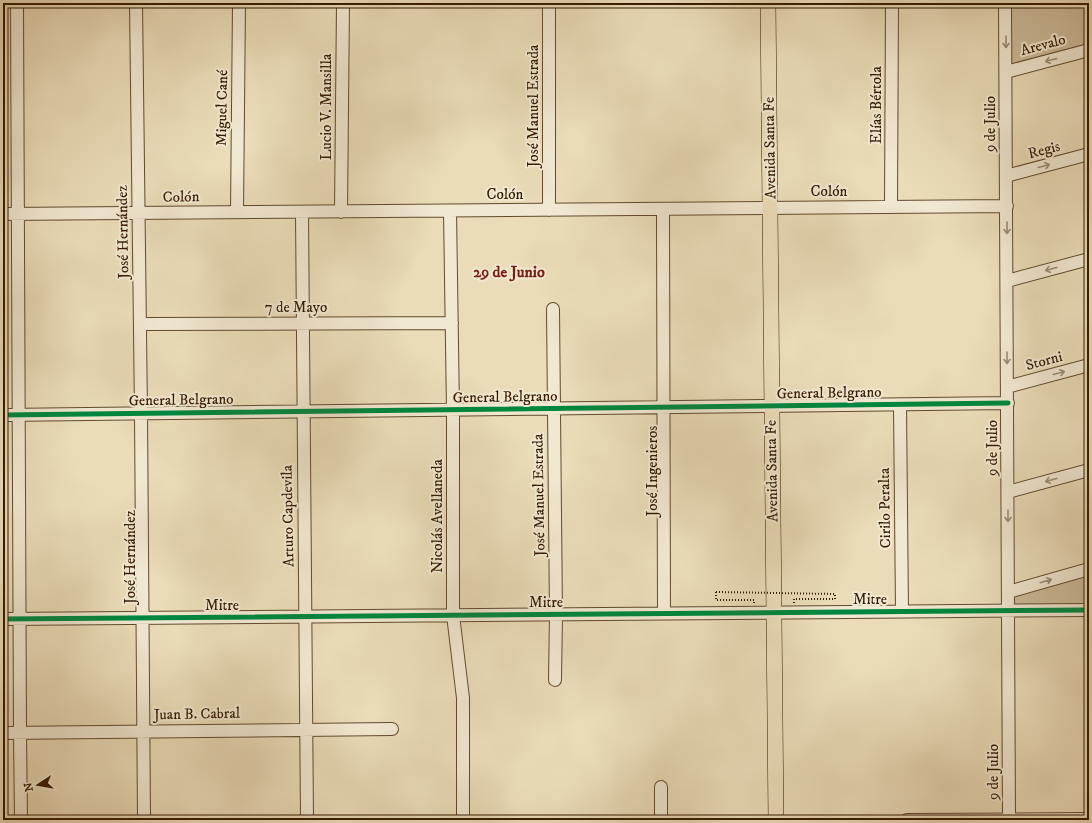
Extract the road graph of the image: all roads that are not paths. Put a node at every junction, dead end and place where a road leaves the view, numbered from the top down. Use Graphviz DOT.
graph roads {
  1 [pos="18,3"];
  2 [pos="136,3"];
  3 [pos="239,3"];
  4 [pos="343,3"];
  5 [pos="549,3"];
  6 [pos="768,3"];
  7 [pos="892,3"];
  8 [pos="1006,3"];
  9 [pos="1089,50"];
  10 [pos="1006,72"];
  11 [pos="1089,154"];
  12 [pos="1006,176"];
  13 [pos="1007,206"];
  14 [pos="892,207"];
  15 [pos="770,208"];
  16 [pos="664,209"];
  17 [pos="550,210"];
  18 [pos="450,211"];
  19 [pos="237,212"];
  20 [pos="302,212"];
  21 [pos="341,212"];
  22 [pos="139,213"];
  23 [pos="3,214"];
  24 [pos="18,214"];
  25 [pos="1089,259"];
  26 [pos="1007,281"];
  27 [pos="553,309"];
  28 [pos="302,323"];
  29 [pos="452,323"];
  30 [pos="140,324"];
  31 [pos="1089,365"];
  32 [pos="1007,387"];
  33 [pos="1008,403"];
  34 [pos="900,405"];
  35 [pos="772,406"];
  36 [pos="663,407"];
  37 [pos="554,408"];
  38 [pos="453,410"];
  39 [pos="303,411"];
  40 [pos="141,413"];
  41 [pos="19,414"];
  42 [pos="3,415"];
  43 [pos="1089,470"];
  44 [pos="1008,492"];
  45 [pos="1089,569"];
  46 [pos="1008,592"];
  47 [pos="1008,610"];
  48 [pos="1089,610"];
  49 [pos="902,611"];
  50 [pos="774,612"];
  51 [pos="664,613"];
  52 [pos="556,614"];
  53 [pos="453,615"];
  54 [pos="305,616"];
  55 [pos="143,618"];
  56 [pos="3,619"];
  57 [pos="19,619"];
  58 [pos="555,680"];
  59 [pos="306,729"];
  60 [pos="392,729"];
  61 [pos="143,731"];
  62 [pos="3,733"];
  63 [pos="20,733"];
  64 [pos="661,787"];
  65 [pos="1089,819"];
  66 [pos="21,820"];
  67 [pos="144,820"];
  68 [pos="307,820"];
  69 [pos="463,820"];
  70 [pos="661,820"];
  71 [pos="776,820"];
  72 [pos="907,820"];
  73 [pos="1010,820"];
  1 -- 24 [label="street"];
  2 -- 22 [label="street, José Hernández"];
  3 -- 19 [label="street, Miguel Cané"];
  4 -- 21 [label="street, Lucio V. Mansilla"];
  5 -- 17 [label="street, José Manuel Estrada"];
  6 -- 15 [label="main road, Avenida Santa Fe"];
  7 -- 14 [label="street, Elías Bértola"];
  8 -- 10 [label="street, 9 de Julio, one-way"];
  9 -- 10 [label="street, Arevalo, one-way"];
  10 -- 12 [label="street, 9 de Julio"];
  12 -- 11 [label="street, Regis, one-way"];
  12 -- 13 [label="street, 9 de Julio"];
  13 -- 14 [label="street, Colón"];
  13 -- 26 [label="street, 9 de Julio, one-way"];
  14 -- 15 [label="street, Colón"];
  15 -- 16 [label="street, Colón"];
  15 -- 35 [label="main road, Avenida Santa Fe"];
  16 -- 17 [label="street, Colón"];
  16 -- 36 [label="street, José Ingenieros"];
  17 -- 18 [label="street, Colón"];
  18 -- 21 [label="street, Colón"];
  18 -- 29 [label="street, Nicolás Avellaneda"];
  19 -- 20 [label="street, Colón"];
  19 -- 22 [label="street, Colón"];
  20 -- 21 [label="street, Colón"];
  20 -- 28 [label="street, Arturo Capdevila"];
  22 -- 24 [label="street, Colón"];
  22 -- 30 [label="street, José Hernández"];
  23 -- 24 [label="street, Colón"];
  24 -- 41 [label="street"];
  25 -- 26 [label="street, one-way"];
  26 -- 32 [label="street, 9 de Julio, one-way"];
  27 -- 37 [label="street, José Manuel Estrada"];
  28 -- 29 [label="street, 7 de Mayo"];
  28 -- 30 [label="street, 7 de Mayo"];
  28 -- 39 [label="street, Arturo Capdevila"];
  29 -- 38 [label="street, Nicolás Avellaneda"];
  30 -- 40 [label="street, José Hernández"];
  32 -- 31 [label="street, Storni, one-way"];
  32 -- 33 [label="street, 9 de Julio"];
  33 -- 34 [label="street, General Belgrano"];
  33 -- 44 [label="street, 9 de Julio"];
  34 -- 35 [label="street, General Belgrano"];
  34 -- 49 [label="street, Cirilo Peralta"];
  35 -- 36 [label="street, General Belgrano"];
  35 -- 50 [label="main road, Avenida Santa Fe"];
  36 -- 37 [label="street, General Belgrano"];
  36 -- 51 [label="street, José Ingenieros"];
  37 -- 38 [label="street, General Belgrano"];
  37 -- 52 [label="street, José Manuel Estrada"];
  38 -- 39 [label="street, General Belgrano"];
  38 -- 53 [label="street, Nicolás Avellaneda"];
  39 -- 40 [label="street, General Belgrano"];
  39 -- 54 [label="street, Arturo Capdevila"];
  40 -- 41 [label="street, General Belgrano"];
  40 -- 55 [label="street, José Hernández"];
  41 -- 42 [label="street, General Belgrano"];
  41 -- 57 [label="street"];
  43 -- 44 [label="street, one-way"];
  44 -- 46 [label="street, 9 de Julio, one-way"];
  46 -- 45 [label="street, one-way"];
  46 -- 47 [label="street, 9 de Julio"];
  47 -- 48 [label="street, Mitre"];
  47 -- 49 [label="street, Mitre"];
  47 -- 73 [label="street, 9 de Julio"];
  49 -- 50 [label="street, Mitre"];
  50 -- 51 [label="street, Mitre"];
  50 -- 71 [label="main road, Avenida Santa Fe"];
  51 -- 52 [label="street, Mitre"];
  52 -- 53 [label="street, Mitre"];
  52 -- 58 [label="street, José Manuel Estrada"];
  53 -- 54 [label="street, Mitre"];
  53 -- 69 [label="street, Nicolás Avellaneda"];
  54 -- 55 [label="street, Mitre"];
  54 -- 59 [label="street, Arturo Capdevila"];
  55 -- 57 [label="street, Mitre"];
  55 -- 61 [label="street, José Hernández"];
  56 -- 57 [label="street, Mitre"];
  57 -- 63 [label="street"];
  59 -- 60 [label="street, Juan B. Cabral"];
  59 -- 61 [label="street, Juan B. Cabral"];
  59 -- 68 [label="street, Arturo Capdevila"];
  61 -- 63 [label="street, Juan B. Cabral"];
  61 -- 67 [label="street, José Hernández"];
  62 -- 63 [label="street, Juan B. Cabral"];
  63 -- 66 [label="street"];
  64 -- 70 [label="street"];
  65 -- 73 [label="street"];
  72 -- 73 [label="street"];
}
